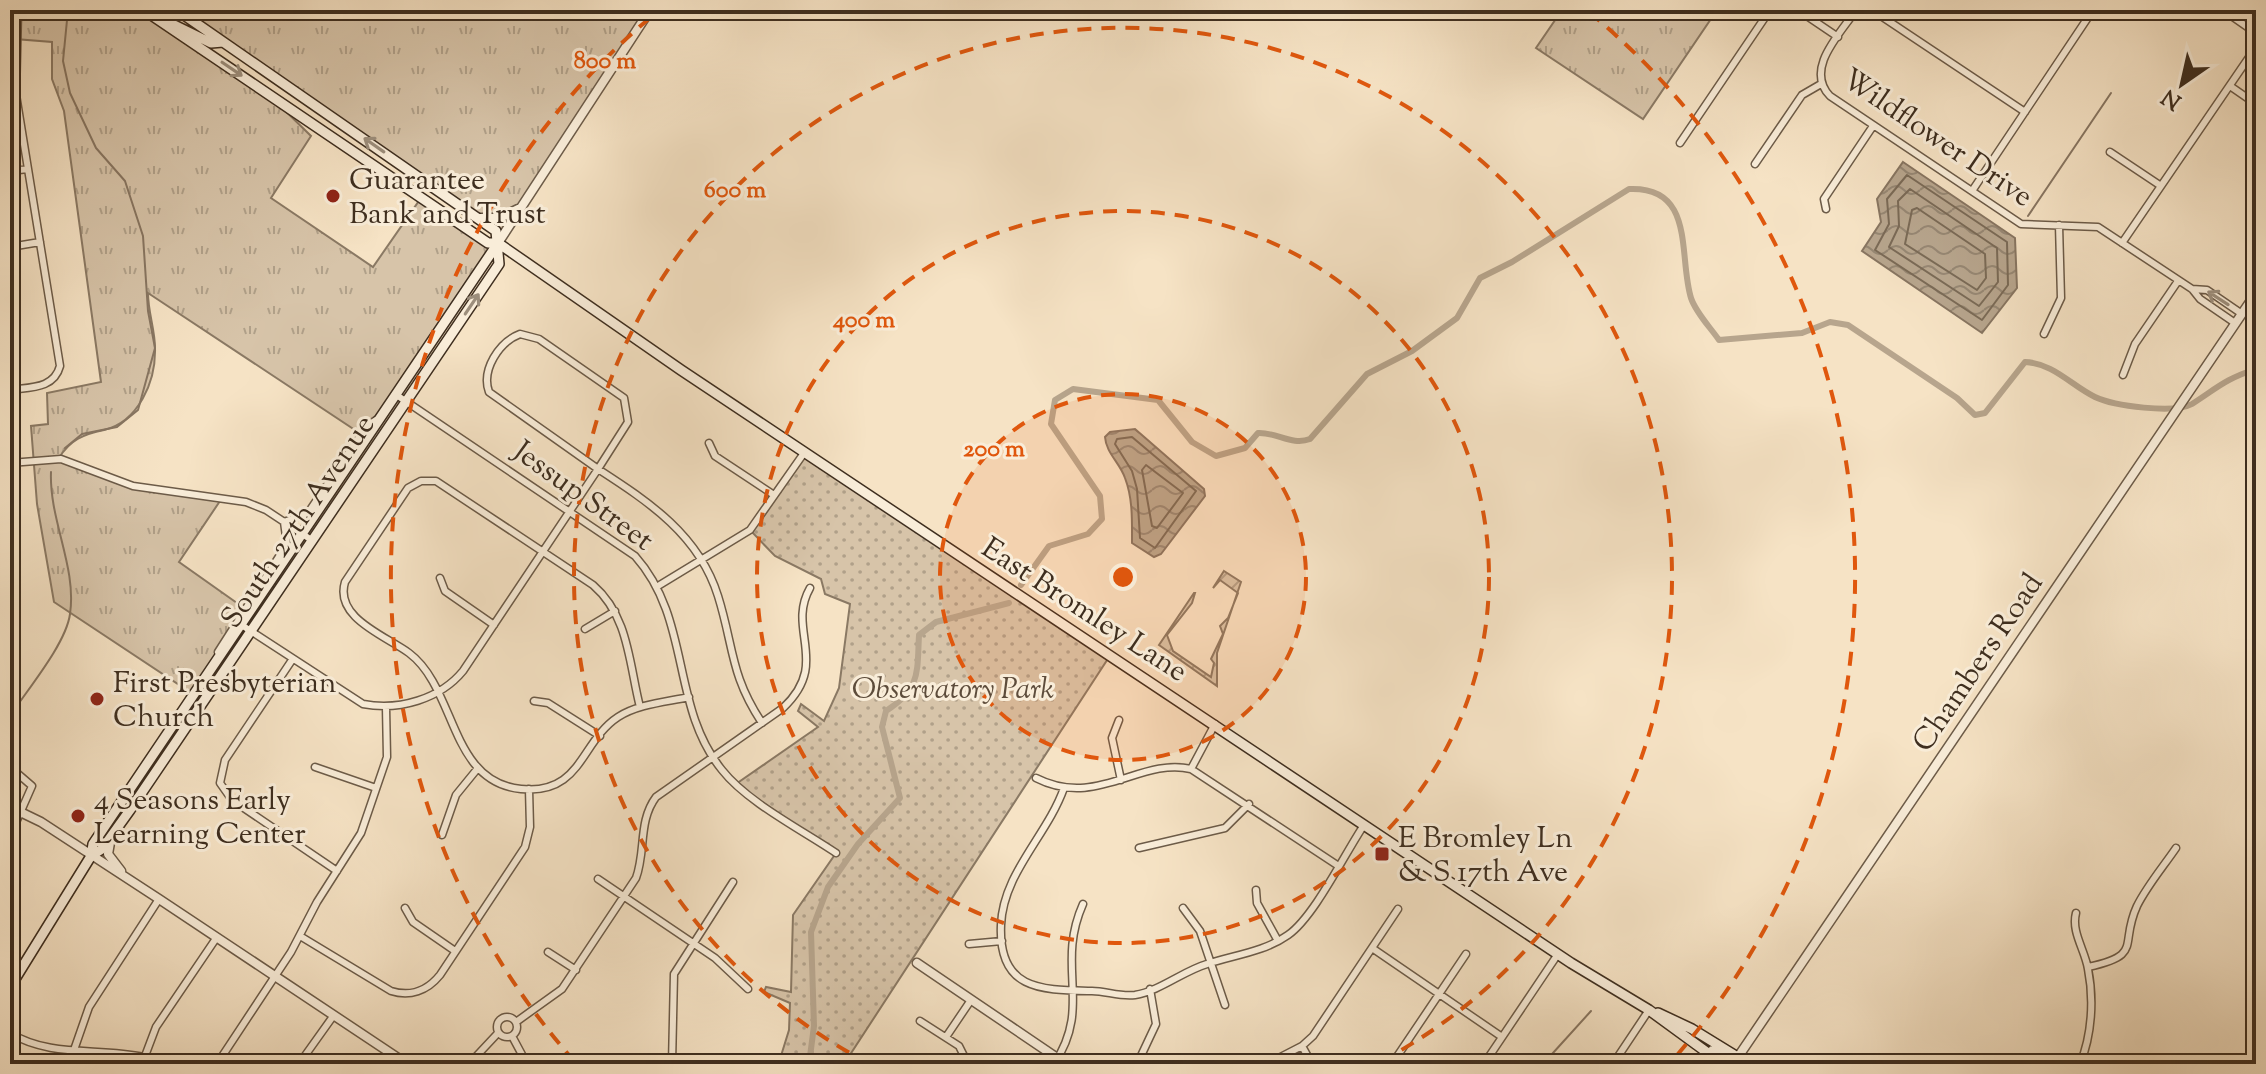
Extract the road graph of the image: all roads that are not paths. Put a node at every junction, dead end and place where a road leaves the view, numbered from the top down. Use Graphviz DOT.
graph roads {
  1 [pos="18,10"];
  2 [pos="177,10"];
  3 [pos="650,10"];
  4 [pos="1770,10"];
  5 [pos="1798,10"];
  6 [pos="1856,10"];
  7 [pos="1872,10"];
  8 [pos="2075,10"];
  9 [pos="2093,10"];
  10 [pos="2223,10"];
  11 [pos="146,12"];
  12 [pos="2087,18"];
  13 [pos="2256,33"];
  14 [pos="1838,37"];
  15 [pos="223,42"];
  16 [pos="2256,47"];
  17 [pos="1821,84"];
  18 [pos="2230,86"];
  19 [pos="13,95"];
  20 [pos="2256,104"];
  21 [pos="2025,112"];
  22 [pos="1873,126"];
  23 [pos="1680,143"];
  24 [pos="2110,152"];
  25 [pos="1755,164"];
  26 [pos="28,169"];
  27 [pos="10,171"];
  28 [pos="2161,186"];
  29 [pos="1972,191"];
  30 [pos="522,207"];
  31 [pos="1826,209"];
  32 [pos="477,218"];
  33 [pos="2059,225"];
  34 [pos="40,242"];
  35 [pos="498,243"];
  36 [pos="2122,243"];
  37 [pos="10,247"];
  38 [pos="2178,281"];
  39 [pos="2192,289"];
  40 [pos="2256,293"];
  41 [pos="2242,314"];
  42 [pos="2235,323"];
  43 [pos="2044,334"];
  44 [pos="2123,375"];
  45 [pos="486,384"];
  46 [pos="478,386"];
  47 [pos="10,390"];
  48 [pos="395,394"];
  49 [pos="406,401"];
  50 [pos="379,418"];
  51 [pos="709,443"];
  52 [pos="804,453"];
  53 [pos="10,463"];
  54 [pos="598,469"];
  55 [pos="774,495"];
  56 [pos="571,510"];
  57 [pos="284,522"];
  58 [pos="301,533"];
  59 [pos="313,541"];
  60 [pos="543,552"];
  61 [pos="701,561"];
  62 [pos="440,578"];
  63 [pos="10,586"];
  64 [pos="658,586"];
  65 [pos="810,588"];
  66 [pos="10,609"];
  67 [pos="615,611"];
  68 [pos="240,624"];
  69 [pos="494,625"];
  70 [pos="585,629"];
  71 [pos="252,632"];
  72 [pos="292,660"];
  73 [pos="211,667"];
  74 [pos="437,693"];
  75 [pos="689,697"];
  76 [pos="534,701"];
  77 [pos="386,707"];
  78 [pos="640,707"];
  79 [pos="1119,720"];
  80 [pos="762,723"];
  81 [pos="1215,724"];
  82 [pos="600,736"];
  83 [pos="713,757"];
  84 [pos="10,767"];
  85 [pos="315,767"];
  86 [pos="478,768"];
  87 [pos="1191,769"];
  88 [pos="1036,778"];
  89 [pos="1121,780"];
  90 [pos="376,788"];
  91 [pos="1064,788"];
  92 [pos="529,789"];
  93 [pos="1249,804"];
  94 [pos="10,807"];
  95 [pos="21,811"];
  96 [pos="1364,825"];
  97 [pos="112,835"];
  98 [pos="442,835"];
  99 [pos="10,836"];
  100 [pos="1139,848"];
  101 [pos="2176,848"];
  102 [pos="836,853"];
  103 [pos="91,856"];
  104 [pos="1337,865"];
  105 [pos="337,871"];
  106 [pos="598,879"];
  107 [pos="129,880"];
  108 [pos="733,882"];
  109 [pos="1256,890"];
  110 [pos="624,897"];
  111 [pos="159,899"];
  112 [pos="1083,904"];
  113 [pos="405,908"];
  114 [pos="1183,908"];
  115 [pos="1398,909"];
  116 [pos="2076,913"];
  117 [pos="300,936"];
  118 [pos="217,937"];
  119 [pos="1002,941"];
  120 [pos="1278,941"];
  121 [pos="692,943"];
  122 [pos="969,944"];
  123 [pos="1372,948"];
  124 [pos="455,951"];
  125 [pos="548,952"];
  126 [pos="1466,954"];
  127 [pos="1558,954"];
  128 [pos="1211,962"];
  129 [pos="917,963"];
  130 [pos="2088,967"];
  131 [pos="576,970"];
  132 [pos="275,976"];
  133 [pos="10,987"];
  134 [pos="748,989"];
  135 [pos="1150,989"];
  136 [pos="1073,991"];
  137 [pos="1439,993"];
  138 [pos="971,1000"];
  139 [pos="1225,1005"];
  140 [pos="1649,1010"];
  141 [pos="334,1015"];
  142 [pos="920,1021"];
  143 [pos="516,1022"];
  144 [pos="1678,1032"];
  145 [pos="10,1033"];
  146 [pos="498,1033"];
  147 [pos="512,1036"];
  148 [pos="946,1037"];
  149 [pos="1502,1037"];
  150 [pos="1302,1046"];
  151 [pos="74,1050"];
  152 [pos="1708,1053"];
  153 [pos="392,1054"];
  154 [pos="1140,1058"];
  155 [pos="143,1060"];
  156 [pos="970,1060"];
  157 [pos="1737,1060"];
  158 [pos="1059,1062"];
  159 [pos="217,1064"];
  160 [pos="299,1064"];
  161 [pos="384,1064"];
  162 [pos="407,1064"];
  163 [pos="469,1064"];
  164 [pos="527,1064"];
  165 [pos="672,1064"];
  166 [pos="1267,1064"];
  167 [pos="1312,1064"];
  168 [pos="1392,1064"];
  169 [pos="1484,1064"];
  170 [pos="1613,1064"];
  171 [pos="1700,1064"];
  172 [pos="1723,1064"];
  173 [pos="1749,1064"];
  174 [pos="2080,1064"];
  1 -- 19 [label="street"];
  2 -- 15 [label="main road, East Bromley Lane"];
  3 -- 30 [label="street, South 27th Avenue"];
  4 -- 23 [label="street"];
  5 -- 14 [label="street"];
  6 -- 14 [label="street, Wildflower Drive"];
  7 -- 21 [label="street"];
  8 -- 12 [label="street"];
  9 -- 12 [label="street"];
  10 -- 13 [label="street"];
  11 -- 15 [label="main road"];
  11 -- 35 [label="main road, East Bromley Lane, one-way"];
  12 -- 21 [label="street"];
  14 -- 17 [label="street, Wildflower Drive"];
  32 -- 15 [label="main road, East Bromley Lane, one-way"];
  16 -- 18 [label="street"];
  17 -- 22 [label="street, Wildflower Drive"];
  17 -- 25 [label="street"];
  18 -- 20 [label="street"];
  18 -- 28 [label="street"];
  19 -- 26 [label="street"];
  21 -- 29 [label="street"];
  22 -- 29 [label="street, Wildflower Drive"];
  22 -- 31 [label="street"];
  24 -- 28 [label="street"];
  26 -- 27 [label="street"];
  26 -- 34 [label="street"];
  28 -- 36 [label="street"];
  29 -- 33 [label="street, Wildflower Drive"];
  30 -- 32 [label="street"];
  30 -- 35 [label="street, South 27th Avenue"];
  32 -- 35 [label="main road, East Bromley Lane"];
  33 -- 36 [label="street, Wildflower Drive"];
  33 -- 43 [label="street"];
  34 -- 37 [label="street"];
  34 -- 47 [label="street"];
  35 -- 48 [label="main road, South 27th Avenue"];
  49 -- 35 [label="main road, South 27th Avenue, one-way"];
  35 -- 52 [label="main road, East Bromley Lane"];
  36 -- 38 [label="street, Wildflower Drive"];
  38 -- 39 [label="street, Wildflower Drive"];
  38 -- 44 [label="street"];
  41 -- 39 [label="street, Wildflower Drive, one-way"];
  39 -- 42 [label="street, Wildflower Drive"];
  40 -- 41 [label="street, Chambers Road"];
  41 -- 42 [label="street, Chambers Road"];
  42 -- 157 [label="street, Chambers Road"];
  45 -- 46 [label="street"];
  45 -- 54 [label="street"];
  45 -- 54 [label="street"];
  48 -- 49 [label="street, Jessup Street"];
  48 -- 50 [label="main road, South 27th Avenue"];
  49 -- 56 [label="street, Jessup Street"];
  49 -- 59 [label="main road, South 27th Avenue"];
  50 -- 57 [label="street"];
  50 -- 58 [label="main road, South 27th Avenue"];
  51 -- 55 [label="street"];
  52 -- 55 [label="street"];
  52 -- 81 [label="main road, East Bromley Lane"];
  53 -- 57 [label="street"];
  54 -- 56 [label="street"];
  54 -- 61 [label="street"];
  55 -- 61 [label="street"];
  56 -- 60 [label="street"];
  56 -- 64 [label="street, Jessup Street"];
  57 -- 58 [label="street"];
  57 -- 73 [label="street"];
  58 -- 59 [label="street"];
  58 -- 68 [label="main road, South 27th Avenue"];
  59 -- 71 [label="main road, South 27th Avenue"];
  60 -- 67 [label="street"];
  60 -- 69 [label="street"];
  60 -- 74 [label="street"];
  61 -- 64 [label="street"];
  61 -- 80 [label="street"];
  62 -- 69 [label="street"];
  63 -- 66 [label="street"];
  64 -- 75 [label="street, Jessup Street"];
  65 -- 80 [label="street"];
  67 -- 70 [label="street"];
  67 -- 78 [label="street"];
  68 -- 71 [label="street"];
  68 -- 73 [label="main road, South 27th Avenue"];
  69 -- 74 [label="street"];
  71 -- 72 [label="street"];
  71 -- 97 [label="main road, South 27th Avenue"];
  72 -- 77 [label="street"];
  72 -- 105 [label="street"];
  73 -- 103 [label="main road, South 27th Avenue"];
  74 -- 77 [label="street"];
  74 -- 86 [label="street"];
  75 -- 78 [label="street"];
  75 -- 83 [label="street, Jessup Street"];
  76 -- 82 [label="street"];
  77 -- 90 [label="street"];
  78 -- 82 [label="street"];
  79 -- 89 [label="street"];
  80 -- 83 [label="street"];
  81 -- 87 [label="street"];
  81 -- 96 [label="main road, East Bromley Lane"];
  82 -- 92 [label="street"];
  83 -- 102 [label="street, Jessup Street"];
  83 -- 110 [label="street"];
  84 -- 95 [label="street"];
  85 -- 90 [label="street"];
  86 -- 92 [label="street"];
  86 -- 98 [label="street"];
  87 -- 89 [label="street"];
  87 -- 93 [label="street"];
  88 -- 91 [label="street"];
  89 -- 91 [label="street"];
  90 -- 105 [label="street"];
  91 -- 119 [label="street"];
  92 -- 124 [label="street"];
  93 -- 100 [label="street"];
  93 -- 104 [label="street"];
  94 -- 95 [label="street"];
  95 -- 99 [label="street"];
  95 -- 103 [label="street"];
  96 -- 104 [label="street"];
  96 -- 127 [label="main road, East Bromley Lane"];
  97 -- 103 [label="main road, South 27th Avenue"];
  97 -- 107 [label="street"];
  101 -- 130 [label="street"];
  103 -- 107 [label="street"];
  103 -- 133 [label="main road, South 27th Avenue"];
  104 -- 120 [label="street"];
  105 -- 117 [label="street"];
  106 -- 110 [label="street"];
  107 -- 111 [label="street"];
  108 -- 121 [label="street"];
  109 -- 120 [label="street"];
  110 -- 121 [label="street"];
  110 -- 131 [label="street"];
  111 -- 118 [label="street"];
  111 -- 151 [label="street"];
  112 -- 136 [label="street"];
  113 -- 124 [label="street"];
  114 -- 128 [label="street"];
  115 -- 123 [label="street"];
  116 -- 130 [label="street"];
  117 -- 124 [label="street"];
  117 -- 132 [label="street"];
  118 -- 132 [label="street"];
  118 -- 155 [label="street"];
  119 -- 122 [label="street"];
  119 -- 136 [label="street"];
  120 -- 128 [label="street"];
  121 -- 134 [label="street"];
  121 -- 165 [label="street"];
  123 -- 137 [label="street"];
  123 -- 150 [label="street"];
  125 -- 131 [label="street"];
  126 -- 137 [label="street"];
  127 -- 140 [label="main road, East Bromley Lane"];
  127 -- 149 [label="street"];
  128 -- 135 [label="street"];
  128 -- 139 [label="street"];
  129 -- 138 [label="street"];
  130 -- 174 [label="street"];
  131 -- 143 [label="street"];
  132 -- 141 [label="street"];
  132 -- 159 [label="street"];
  135 -- 136 [label="street"];
  135 -- 154 [label="street"];
  136 -- 158 [label="street"];
  137 -- 149 [label="street"];
  137 -- 168 [label="street"];
  138 -- 148 [label="street"];
  138 -- 158 [label="street"];
  140 -- 144 [label="main road, East Bromley Lane"];
  140 -- 157 [label="main road, East Bromley Lane"];
  140 -- 170 [label="street"];
  141 -- 153 [label="street"];
  141 -- 160 [label="street"];
  142 -- 148 [label="street"];
  143 -- 146 [label="street"];
  143 -- 147 [label="street"];
  144 -- 152 [label="main road, East Bromley Lane"];
  144 -- 157 [label="main road"];
  145 -- 151 [label="street"];
  146 -- 147 [label="street"];
  146 -- 163 [label="street"];
  147 -- 164 [label="street"];
  148 -- 156 [label="street"];
  149 -- 169 [label="street"];
  150 -- 166 [label="street"];
  150 -- 167 [label="street"];
  151 -- 155 [label="street"];
  152 -- 171 [label="street"];
  152 -- 172 [label="main road, East Bromley Lane"];
  153 -- 161 [label="street"];
  153 -- 162 [label="street"];
  157 -- 173 [label="main road, East Bromley Lane"];
}
